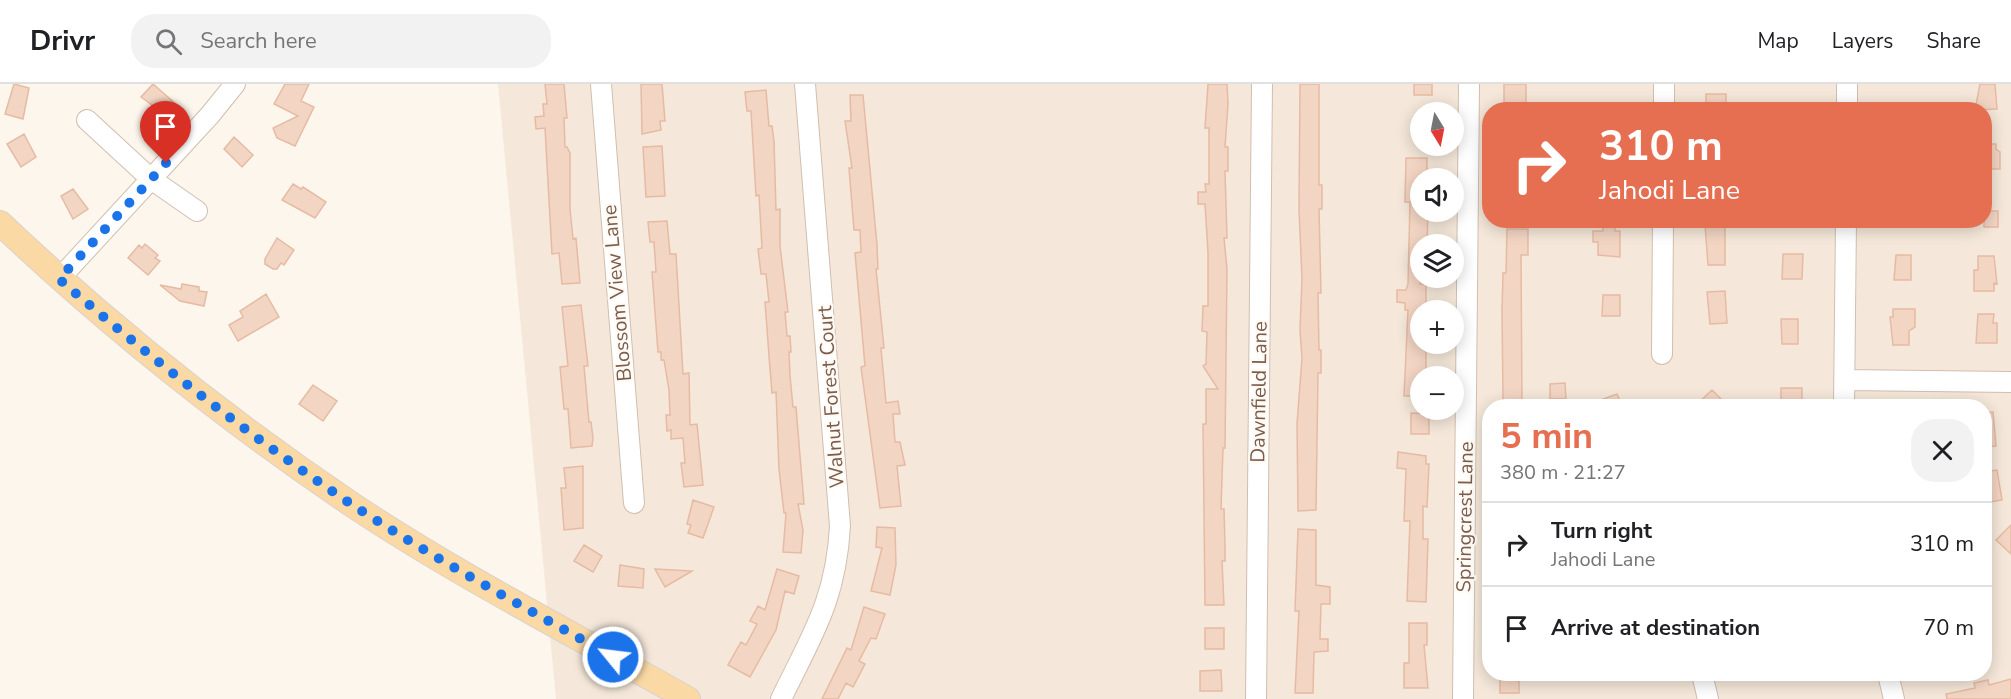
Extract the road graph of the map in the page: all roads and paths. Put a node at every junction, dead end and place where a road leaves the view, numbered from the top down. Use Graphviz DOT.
graph roads {
  1 [pos="235,84"];
  2 [pos="601,84"];
  3 [pos="805,84"];
  4 [pos="1262,84"];
  5 [pos="1469,84"];
  6 [pos="1664,84"];
  7 [pos="1847,84"];
  8 [pos="1664,102"];
  9 [pos="1847,102"];
  10 [pos="87,120"];
  11 [pos="151,179"];
  12 [pos="197,211"];
  13 [pos="0,223"];
  14 [pos="1663,228"];
  15 [pos="1846,228"];
  16 [pos="59,279"];
  17 [pos="1662,354"];
  18 [pos="1845,380"];
  19 [pos="2011,382"];
  20 [pos="1844,399"];
  21 [pos="634,502"];
  22 [pos="1704,681"];
  23 [pos="1890,681"];
  24 [pos="688,699"];
  25 [pos="781,699"];
  26 [pos="1256,699"];
  27 [pos="1463,699"];
  28 [pos="1708,699"];
  29 [pos="1894,699"];
  1 -- 11 [label="street"];
  2 -- 21 [label="street, Blossom View Lane"];
  3 -- 25 [label="street, Walnut Forest Court"];
  4 -- 26 [label="street, Dawnfield Lane"];
  5 -- 27 [label="street, Springcrest Lane"];
  6 -- 8 [label="street"];
  7 -- 9 [label="street"];
  10 -- 11 [label="street"];
  11 -- 12 [label="street"];
  11 -- 16 [label="street"];
  13 -- 16 [label="main road"];
  14 -- 17 [label="street"];
  15 -- 18 [label="street"];
  16 -- 24 [label="main road"];
  18 -- 19 [label="street"];
  18 -- 20 [label="street"];
  22 -- 28 [label="street"];
  23 -- 29 [label="street"];
}
